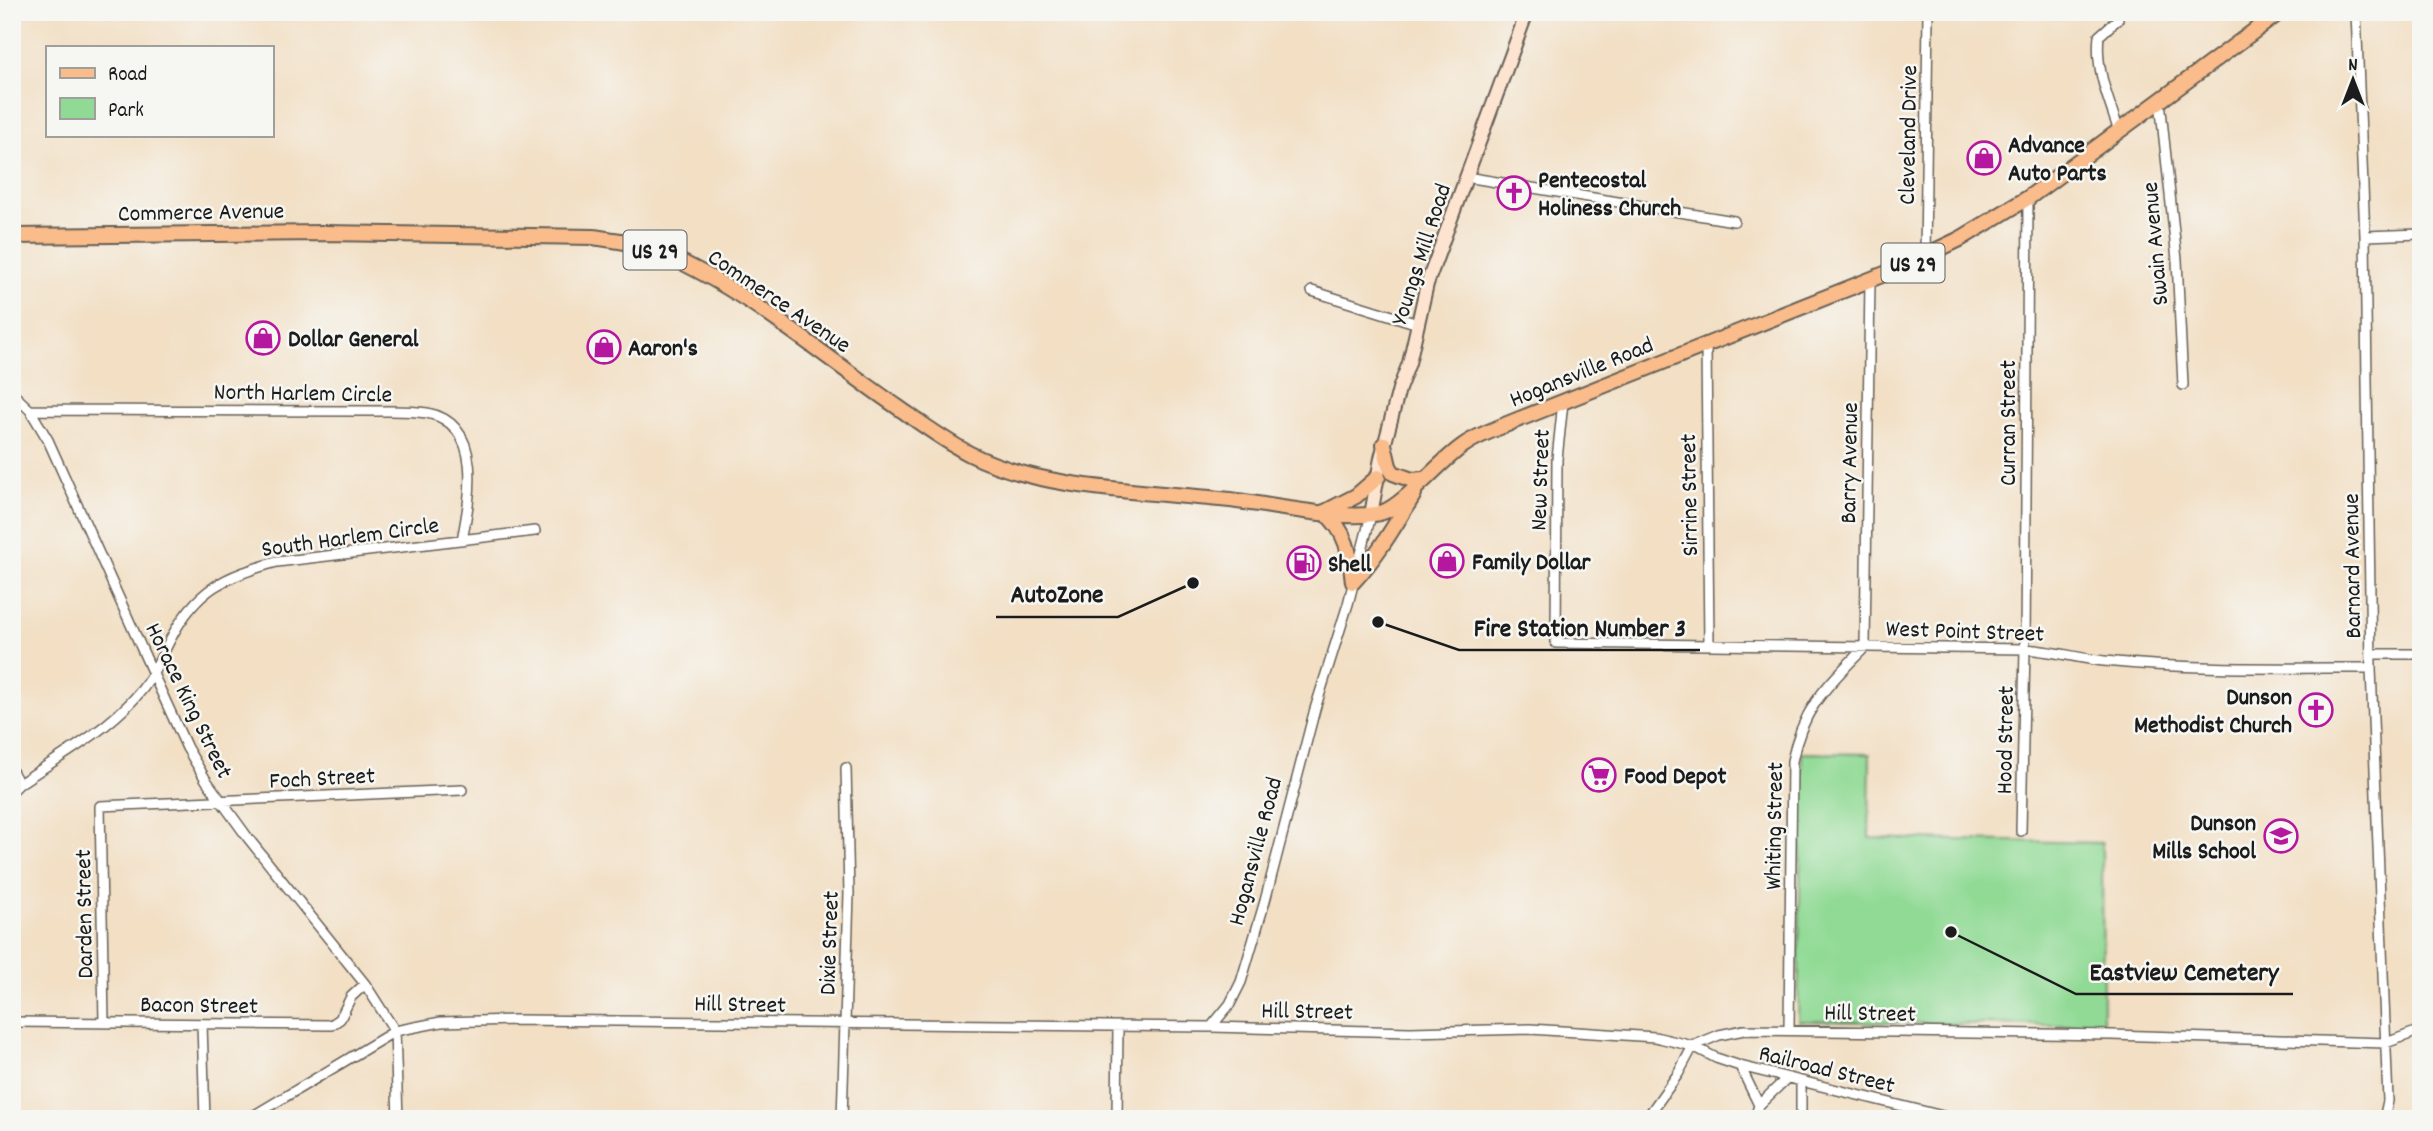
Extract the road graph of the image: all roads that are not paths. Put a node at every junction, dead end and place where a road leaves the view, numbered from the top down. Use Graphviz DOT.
graph roads {
  1 [pos="1527,12"];
  2 [pos="1928,12"];
  3 [pos="2280,12"];
  4 [pos="2356,12"];
  5 [pos="2118,19"];
  6 [pos="2160,100"];
  7 [pos="2119,131"];
  8 [pos="1466,177"];
  9 [pos="2028,198"];
  10 [pos="1734,222"];
  11 [pos="2421,234"];
  12 [pos="12,236"];
  13 [pos="2365,236"];
  14 [pos="1925,258"];
  15 [pos="1870,280"];
  16 [pos="1312,291"];
  17 [pos="1418,324"];
  18 [pos="1706,346"];
  19 [pos="2183,384"];
  20 [pos="12,393"];
  21 [pos="1563,402"];
  22 [pos="30,410"];
  23 [pos="1384,444"];
  24 [pos="1378,477"];
  25 [pos="1423,479"];
  26 [pos="1324,512"];
  27 [pos="1371,515"];
  28 [pos="535,531"];
  29 [pos="461,540"];
  30 [pos="1353,582"];
  31 [pos="1556,643"];
  32 [pos="1709,645"];
  33 [pos="1865,647"];
  34 [pos="2025,649"];
  35 [pos="2371,654"];
  36 [pos="2421,654"];
  37 [pos="2371,668"];
  38 [pos="154,676"];
  39 [pos="846,768"];
  40 [pos="12,771"];
  41 [pos="15,788"];
  42 [pos="462,790"];
  43 [pos="219,800"];
  44 [pos="100,806"];
  45 [pos="2021,831"];
  46 [pos="365,984"];
  47 [pos="12,1022"];
  48 [pos="104,1022"];
  49 [pos="844,1023"];
  50 [pos="202,1024"];
  51 [pos="1118,1027"];
  52 [pos="1211,1027"];
  53 [pos="1789,1030"];
  54 [pos="2421,1030"];
  55 [pos="396,1031"];
  56 [pos="2386,1043"];
  57 [pos="1693,1046"];
  58 [pos="1740,1066"];
  59 [pos="1787,1078"];
  60 [pos="1801,1082"];
  61 [pos="1759,1105"];
  62 [pos="259,1115"];
  63 [pos="1933,1116"];
  64 [pos="205,1119"];
  65 [pos="248,1119"];
  66 [pos="398,1119"];
  67 [pos="842,1119"];
  68 [pos="1117,1119"];
  69 [pos="1646,1119"];
  70 [pos="1755,1119"];
  71 [pos="1801,1119"];
  72 [pos="1955,1119"];
  73 [pos="2384,1119"];
  1 -- 8 [label="street, Youngs Mill Road"];
  2 -- 14 [label="street, Cleveland Drive"];
  3 -- 6 [label="main road, Hogansville Road / US 29"];
  4 -- 13 [label="street, Barnard Avenue"];
  5 -- 7 [label="street"];
  6 -- 7 [label="main road, Hogansville Road / US 29"];
  6 -- 19 [label="street, Swain Avenue"];
  7 -- 9 [label="main road, Hogansville Road / US 29"];
  8 -- 10 [label="street"];
  8 -- 17 [label="street, Youngs Mill Road"];
  9 -- 14 [label="main road, Hogansville Road / US 29"];
  9 -- 34 [label="street, Curran Street"];
  11 -- 13 [label="street"];
  12 -- 26 [label="main road, Commerce Avenue / US 29"];
  13 -- 35 [label="street, Barnard Avenue"];
  14 -- 15 [label="main road, Hogansville Road / US 29"];
  15 -- 18 [label="main road, Hogansville Road / US 29"];
  15 -- 33 [label="street, Barry Avenue"];
  16 -- 17 [label="street"];
  17 -- 23 [label="street, Youngs Mill Road"];
  18 -- 21 [label="main road, Hogansville Road / US 29"];
  18 -- 32 [label="street, Sirrine Street"];
  20 -- 22 [label="street, Horace King Street"];
  21 -- 25 [label="main road, Hogansville Road / US 29"];
  21 -- 31 [label="street, New Street"];
  22 -- 29 [label="street, North Harlem Circle"];
  22 -- 38 [label="street, Horace King Street"];
  23 -- 24 [label="street, Youngs Mill Road"];
  23 -- 25 [label="main road"];
  24 -- 26 [label="main road"];
  24 -- 27 [label="street, Youngs Mill Road"];
  25 -- 27 [label="main road, Hogansville Road / US 29"];
  25 -- 30 [label="main road"];
  26 -- 27 [label="main road, Commerce Avenue / US 29"];
  26 -- 30 [label="main road"];
  27 -- 30 [label="street, Hogansville Road"];
  28 -- 29 [label="street, South Harlem Circle"];
  29 -- 38 [label="street, South Harlem Circle"];
  30 -- 52 [label="street, Hogansville Road"];
  31 -- 32 [label="street, West Point Street"];
  32 -- 33 [label="street, West Point Street"];
  33 -- 34 [label="street, West Point Street"];
  33 -- 53 [label="street, Whiting Street"];
  34 -- 37 [label="street, West Point Street"];
  34 -- 45 [label="street, Hood Street"];
  35 -- 36 [label="street"];
  35 -- 37 [label="street, Barnard Avenue"];
  37 -- 56 [label="street, Barnard Avenue"];
  38 -- 41 [label="street, South Harlem Circle"];
  38 -- 43 [label="street, Horace King Street"];
  39 -- 49 [label="street, Dixie Street"];
  40 -- 41 [label="street"];
  42 -- 43 [label="street, Foch Street"];
  43 -- 44 [label="street, Foch Street"];
  43 -- 46 [label="street, Horace King Street"];
  44 -- 48 [label="street, Darden Street"];
  46 -- 50 [label="street, Bacon Street"];
  46 -- 55 [label="street, Horace King Street"];
  47 -- 48 [label="street, Bacon Street"];
  48 -- 50 [label="street, Bacon Street"];
  49 -- 51 [label="street, Hill Street"];
  49 -- 55 [label="street, Hill Street"];
  49 -- 67 [label="street, Dixie Street"];
  50 -- 64 [label="street"];
  51 -- 52 [label="street, Hill Street"];
  51 -- 68 [label="street"];
  52 -- 57 [label="street, Hill Street"];
  53 -- 56 [label="street, Hill Street"];
  53 -- 57 [label="street, Hill Street"];
  54 -- 56 [label="street"];
  55 -- 62 [label="street, Hill Street"];
  55 -- 66 [label="street"];
  56 -- 73 [label="street, Barnard Avenue"];
  57 -- 58 [label="street, Railroad Street"];
  57 -- 69 [label="street"];
  58 -- 59 [label="street, Railroad Street"];
  58 -- 61 [label="street"];
  59 -- 60 [label="street, Railroad Street"];
  59 -- 61 [label="street"];
  60 -- 63 [label="street, Railroad Street"];
  60 -- 71 [label="street"];
  61 -- 70 [label="street"];
  62 -- 65 [label="street, Hill Street"];
  63 -- 72 [label="street, Railroad Street"];
}
